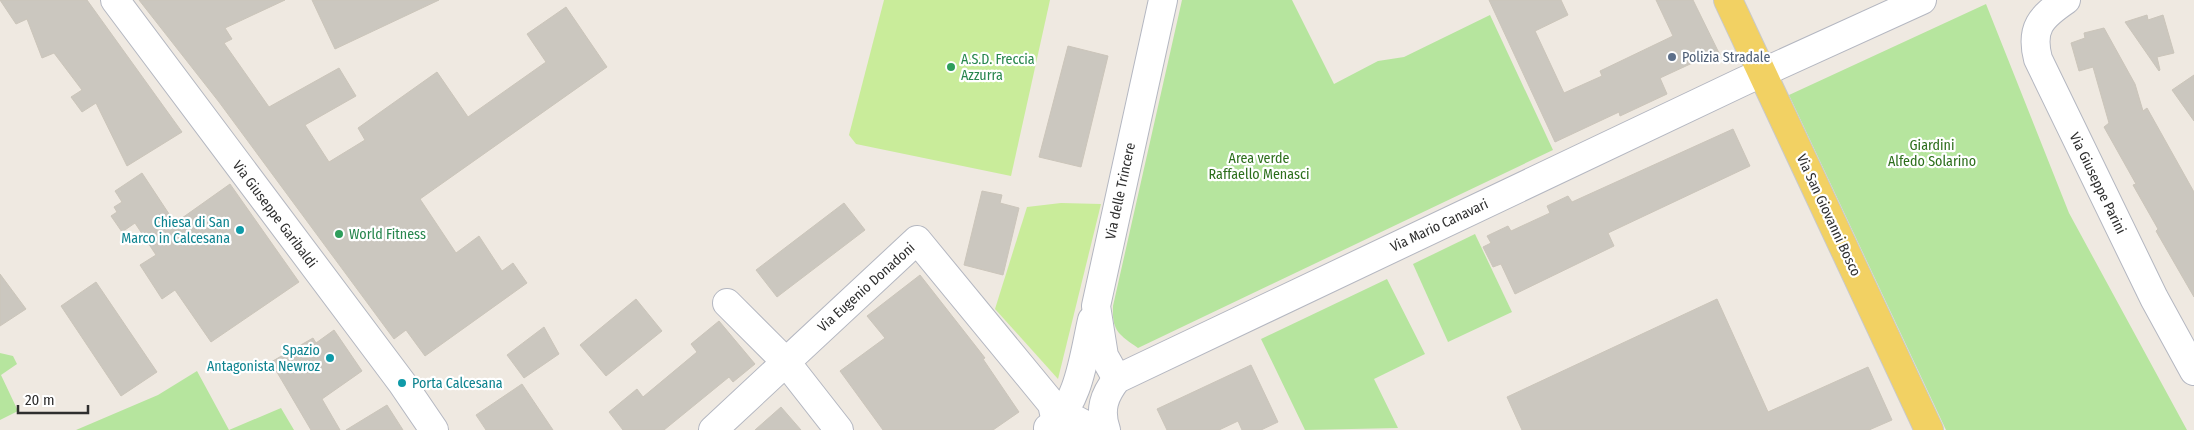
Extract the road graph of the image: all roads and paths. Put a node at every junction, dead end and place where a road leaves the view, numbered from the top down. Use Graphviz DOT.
graph roads {
  1 [pos="115,0"];
  2 [pos="1163,0"];
  3 [pos="1728,0"];
  4 [pos="1922,0"];
  5 [pos="2066,0"];
  6 [pos="1762,73"];
  7 [pos="727,303"];
  8 [pos="1096,306"];
  9 [pos="785,361"];
  10 [pos="2194,371"];
  11 [pos="1117,379"];
  12 [pos="1050,426"];
  13 [pos="434,430"];
  14 [pos="713,430"];
  15 [pos="839,430"];
  16 [pos="1095,430"];
  17 [pos="1106,430"];
  18 [pos="1930,430"];
  1 -- 13 [label="street, Via Giuseppe Garibaldi"];
  2 -- 8 [label="street, Via delle Trincere"];
  3 -- 6 [label="main road, Via San Giovanni Bosco"];
  4 -- 6 [label="street, Via Mario Canavari"];
  5 -- 10 [label="street, Via Giuseppe Parini"];
  6 -- 11 [label="street, Via Mario Canavari"];
  6 -- 18 [label="main road, Via San Giovanni Bosco"];
  7 -- 9 [label="street"];
  8 -- 11 [label="street, Via delle Trincere"];
  8 -- 12 [label="street"];
  9 -- 12 [label="street, Via Eugenio Donadoni"];
  9 -- 14 [label="street, Via Eugenio Donadoni"];
  9 -- 15 [label="street"];
  11 -- 17 [label="street"];
  12 -- 16 [label="street"];
}
